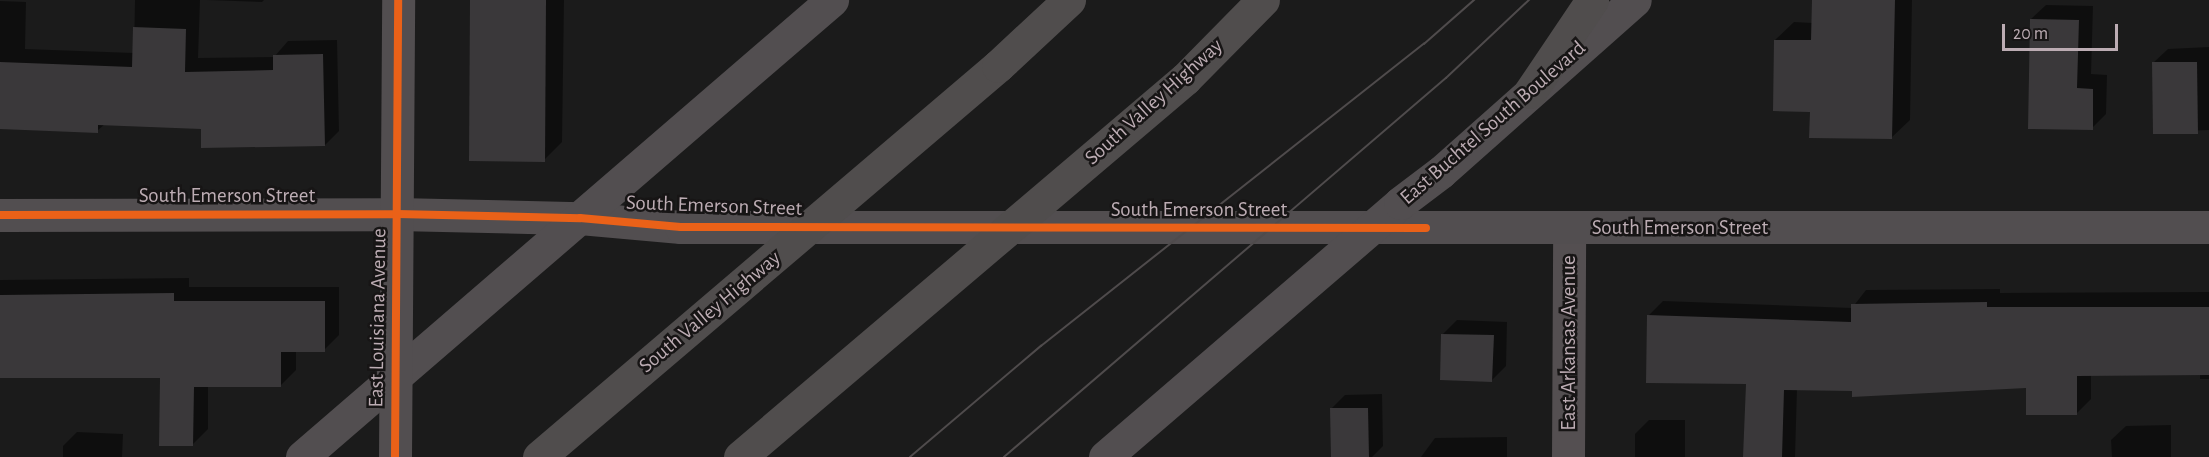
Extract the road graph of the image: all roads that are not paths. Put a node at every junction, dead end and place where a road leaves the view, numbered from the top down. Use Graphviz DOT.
graph roads {
  1 [pos="398,0"];
  2 [pos="832,0"];
  3 [pos="1069,0"];
  4 [pos="1263,0"];
  5 [pos="1592,0"];
  6 [pos="1635,0"];
  7 [pos="1530,92"];
  8 [pos="397,214"];
  9 [pos="0,215"];
  10 [pos="580,218"];
  11 [pos="2209,227"];
  12 [pos="1370,228"];
  13 [pos="1569,228"];
  14 [pos="395,378"];
  15 [pos="601,404"];
  16 [pos="302,457"];
  17 [pos="395,457"];
  18 [pos="529,457"];
  19 [pos="539,457"];
  20 [pos="740,457"];
  21 [pos="1105,457"];
  22 [pos="1569,457"];
  1 -- 8 [label="street, East Louisiana Avenue"];
  2 -- 10 [label="street"];
  3 -- 15 [label="highway, South Valley Highway"];
  4 -- 20 [label="highway, South Valley Highway"];
  5 -- 7 [label="highway"];
  6 -- 7 [label="street, East Buchtel South Boulevard"];
  7 -- 12 [label="street, East Buchtel South Boulevard"];
  8 -- 9 [label="street, South Emerson Street"];
  8 -- 10 [label="street, South Emerson Street"];
  8 -- 14 [label="street, East Louisiana Avenue"];
  10 -- 12 [label="street, South Emerson Street"];
  10 -- 14 [label="street"];
  11 -- 13 [label="street, South Emerson Street"];
  12 -- 13 [label="street, South Emerson Street"];
  12 -- 21 [label="street, East Buchtel South Boulevard"];
  13 -- 22 [label="street, East Arkansas Avenue"];
  14 -- 16 [label="street"];
  14 -- 17 [label="street, East Louisiana Avenue"];
  15 -- 18 [label="highway"];
  15 -- 19 [label="highway, South Valley Highway"];
}
